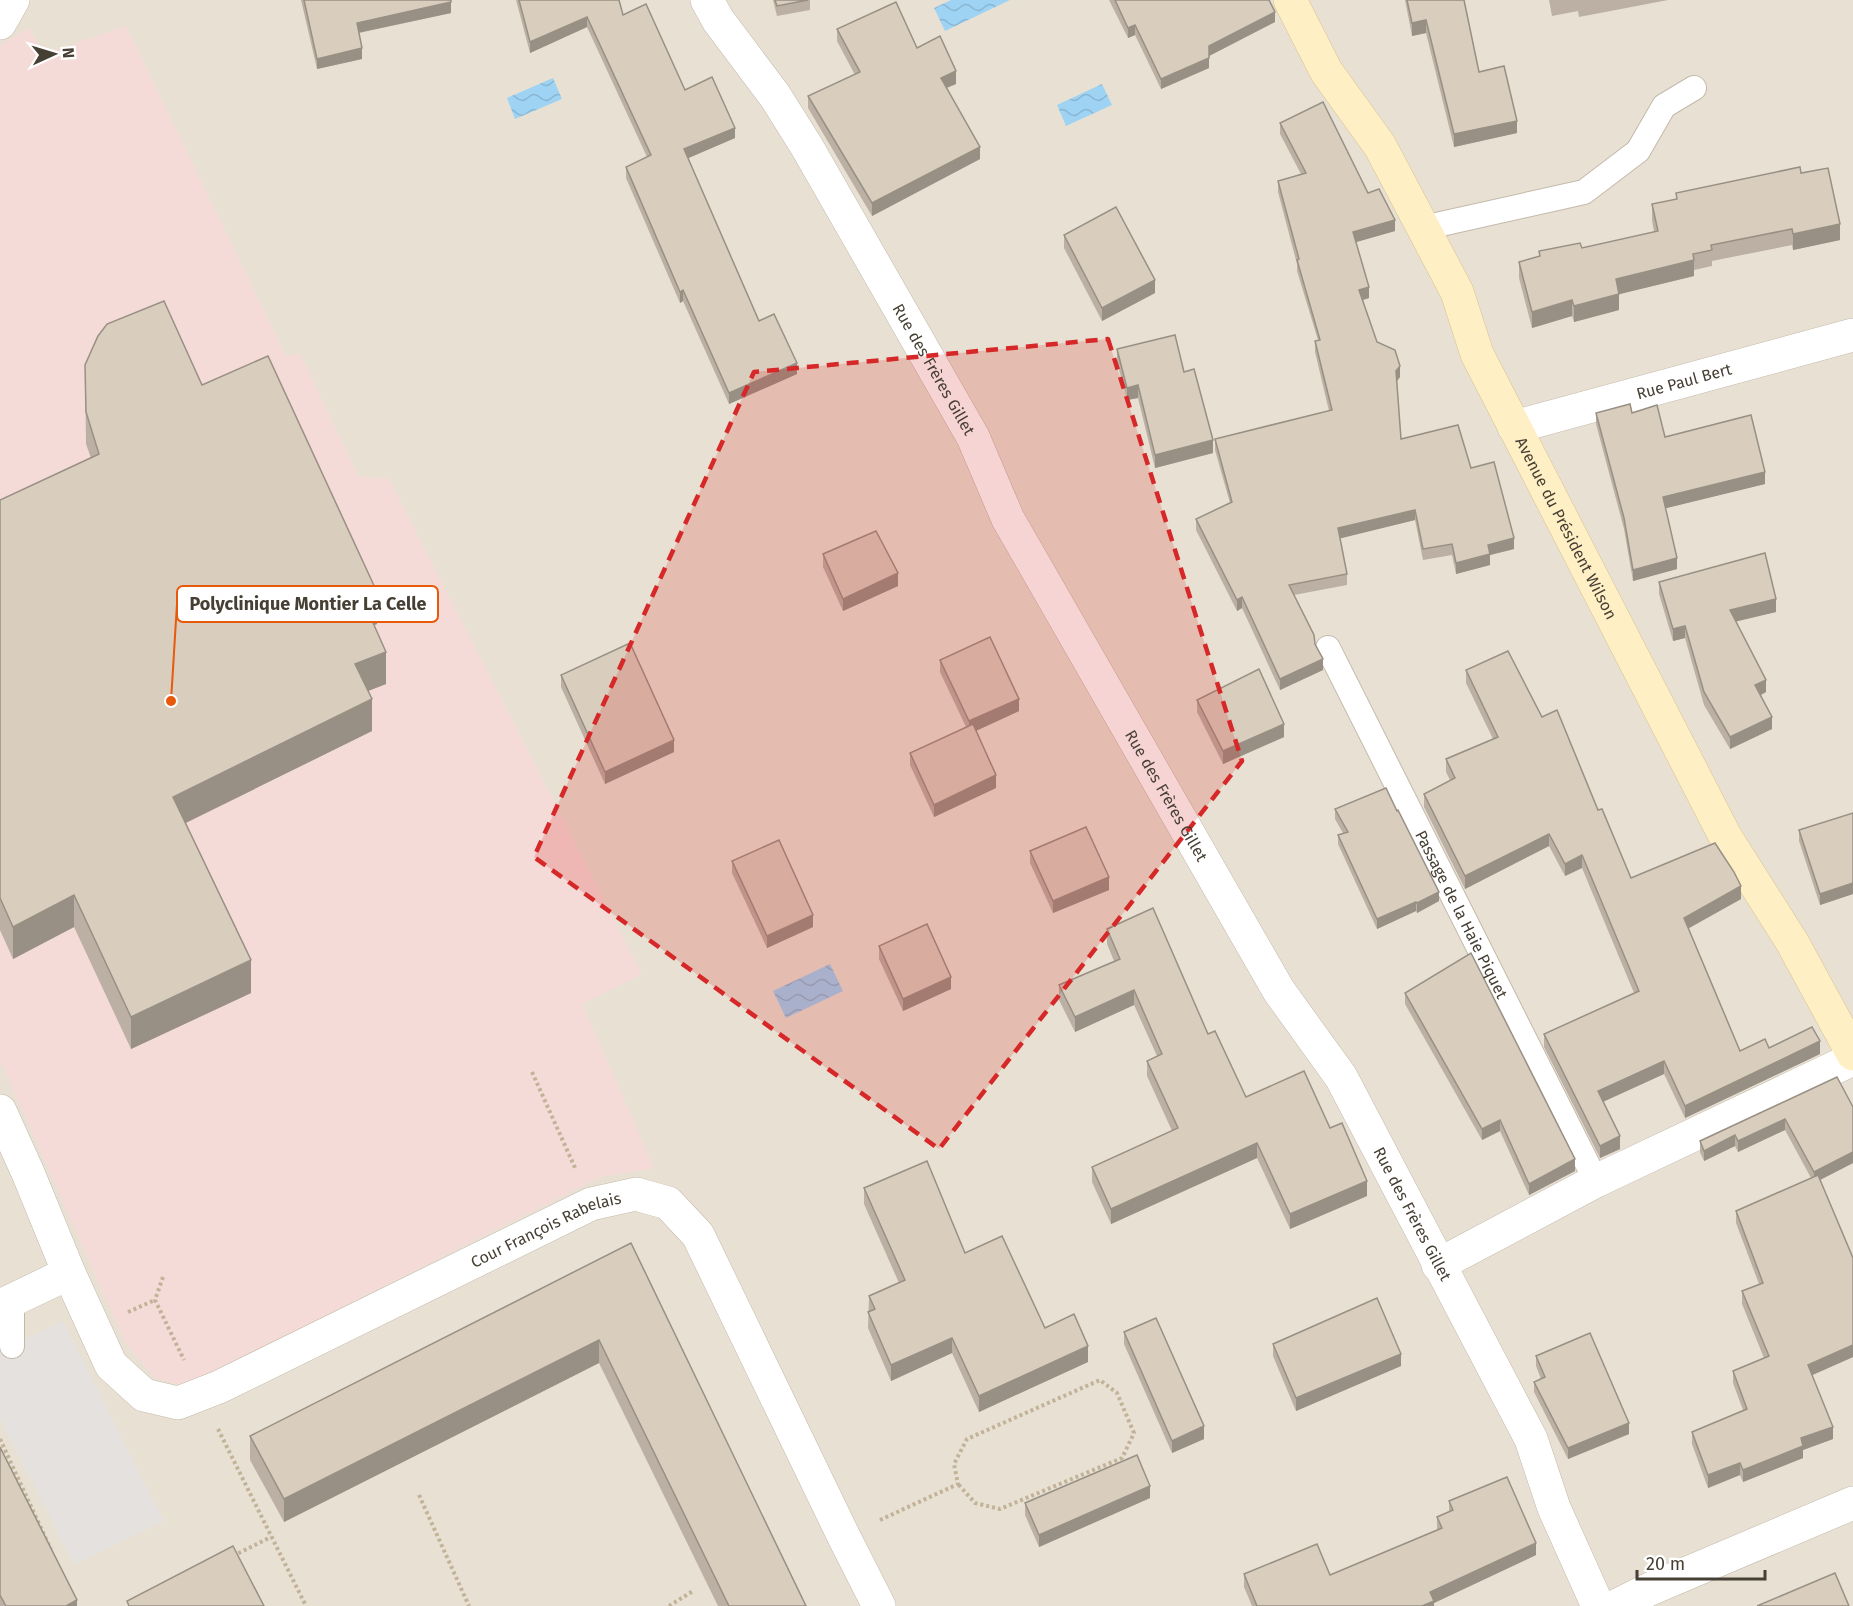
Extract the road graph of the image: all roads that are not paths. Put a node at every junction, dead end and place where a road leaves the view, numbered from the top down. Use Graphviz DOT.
graph roads {
  1 [pos="13,0"];
  2 [pos="706,0"];
  3 [pos="1290,0"];
  4 [pos="0,23"];
  5 [pos="1694,88"];
  6 [pos="1423,228"];
  7 [pos="1853,335"];
  8 [pos="1514,427"];
  9 [pos="1328,648"];
  10 [pos="1853,1056"];
  11 [pos="2,1121"];
  12 [pos="1596,1181"];
  13 [pos="1438,1265"];
  14 [pos="69,1273"];
  15 [pos="6,1303"];
  16 [pos="12,1346"];
  17 [pos="1853,1503"];
  18 [pos="879,1606"];
  19 [pos="1598,1606"];
  20 [pos="1616,1606"];
  1 -- 4 [label="street"];
  2 -- 13 [label="street, Rue des Frères Gillet"];
  3 -- 6 [label="street, Avenue du Président Wilson"];
  5 -- 6 [label="lane"];
  6 -- 8 [label="street, Avenue du Président Wilson"];
  7 -- 8 [label="street, Rue Paul Bert"];
  8 -- 10 [label="street, Avenue du Président Wilson"];
  9 -- 12 [label="lane, Passage de la Haie Piquet"];
  10 -- 12 [label="street"];
  11 -- 14 [label="street, Cour François Rabelais"];
  12 -- 13 [label="street"];
  13 -- 19 [label="street, Rue des Frères Gillet"];
  14 -- 15 [label="street"];
  14 -- 18 [label="street, Cour François Rabelais"];
  15 -- 16 [label="lane"];
  17 -- 20 [label="street"];
}
